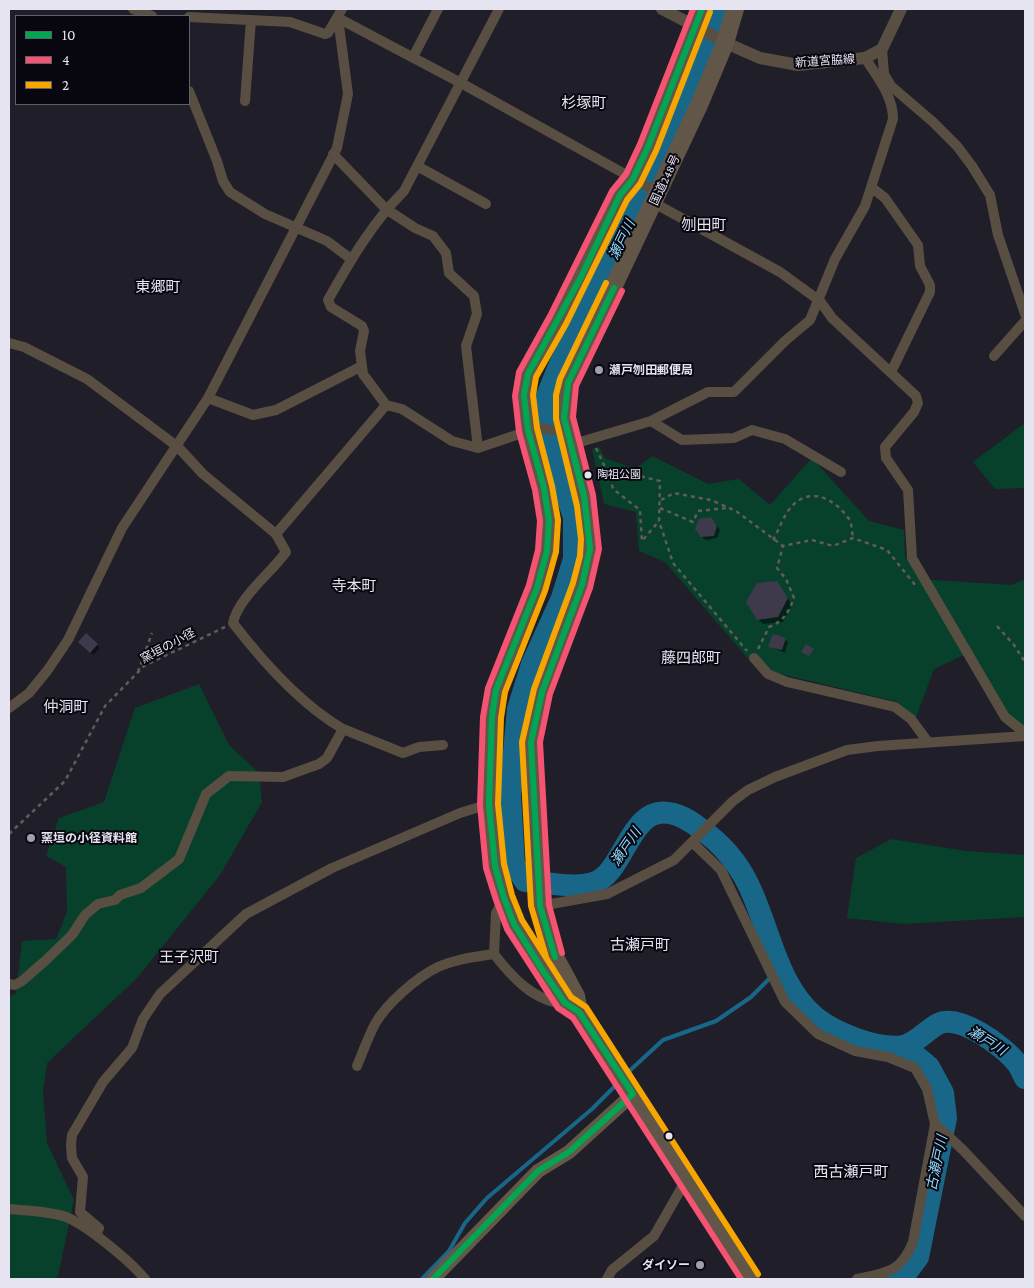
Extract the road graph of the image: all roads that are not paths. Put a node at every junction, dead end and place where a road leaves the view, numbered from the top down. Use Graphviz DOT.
graph roads {
  1 [pos="134,9"];
  2 [pos="438,9"];
  3 [pos="499,9"];
  4 [pos="662,9"];
  5 [pos="702,9"];
  6 [pos="736,9"];
  7 [pos="901,9"];
  8 [pos="340,13"];
  9 [pos="192,14"];
  10 [pos="149,15"];
  11 [pos="251,20"];
  12 [pos="699,29"];
  13 [pos="723,42"];
  14 [pos="882,49"];
  15 [pos="413,57"];
  16 [pos="866,58"];
  17 [pos="461,83"];
  18 [pos="190,94"];
  19 [pos="245,101"];
  20 [pos="334,154"];
  21 [pos="417,166"];
  22 [pos="636,180"];
  23 [pos="871,187"];
  24 [pos="656,196"];
  25 [pos="486,204"];
  26 [pos="386,209"];
  27 [pos="294,228"];
  28 [pos="351,259"];
  29 [pos="820,301"];
  30 [pos="1025,314"];
  31 [pos="1025,321"];
  32 [pos="9,343"];
  33 [pos="994,356"];
  34 [pos="362,366"];
  35 [pos="891,372"];
  36 [pos="208,398"];
  37 [pos="386,405"];
  38 [pos="651,421"];
  39 [pos="533,429"];
  40 [pos="565,435"];
  41 [pos="178,446"];
  42 [pos="478,448"];
  43 [pos="841,472"];
  44 [pos="276,534"];
  45 [pos="754,658"];
  46 [pos="9,708"];
  47 [pos="343,729"];
  48 [pos="1025,735"];
  49 [pos="928,742"];
  50 [pos="443,745"];
  51 [pos="489,804"];
  52 [pos="695,842"];
  53 [pos="504,898"];
  54 [pos="540,901"];
  55 [pos="494,954"];
  56 [pos="9,984"];
  57 [pos="572,1008"];
  58 [pos="357,1066"];
  59 [pos="626,1083"];
  60 [pos="939,1128"];
  61 [pos="686,1180"];
  62 [pos="9,1209"];
  63 [pos="1025,1216"];
  64 [pos="96,1236"];
  65 [pos="145,1279"];
  66 [pos="433,1279"];
  67 [pos="607,1279"];
  68 [pos="751,1279"];
  69 [pos="857,1279"];
  1 -- 10 [label="street"];
  2 -- 15 [label="street"];
  3 -- 17 [label="street"];
  4 -- 12 [label="street, 新道宮脇線"];
  5 -- 12 [label="highway, 国道248号"];
  6 -- 13 [label="highway, 国道248号"];
  7 -- 14 [label="street"];
  8 -- 11 [label="street"];
  8 -- 15 [label="street"];
  8 -- 20 [label="street"];
  9 -- 11 [label="street"];
  11 -- 19 [label="street"];
  12 -- 13 [label="street, 新道宮脇線"];
  12 -- 22 [label="highway, 国道248号"];
  13 -- 16 [label="street, 新道宮脇線"];
  13 -- 24 [label="highway, 国道248号"];
  14 -- 16 [label="street, 新道宮脇線"];
  14 -- 30 [label="street"];
  15 -- 17 [label="street"];
  16 -- 23 [label="street"];
  17 -- 21 [label="street"];
  17 -- 22 [label="street"];
  18 -- 27 [label="street"];
  20 -- 26 [label="street"];
  20 -- 27 [label="street"];
  21 -- 25 [label="street"];
  21 -- 26 [label="street"];
  22 -- 24 [label="street"];
  22 -- 39 [label="highway, 国道248号"];
  23 -- 29 [label="street"];
  23 -- 35 [label="street"];
  24 -- 29 [label="street"];
  24 -- 40 [label="highway, 国道248号"];
  26 -- 28 [label="street"];
  26 -- 42 [label="street"];
  27 -- 28 [label="street"];
  27 -- 36 [label="street"];
  28 -- 34 [label="street"];
  29 -- 35 [label="street"];
  29 -- 38 [label="street"];
  31 -- 33 [label="street"];
  32 -- 41 [label="street"];
  34 -- 36 [label="street"];
  34 -- 37 [label="street"];
  35 -- 48 [label="street"];
  36 -- 41 [label="street"];
  37 -- 42 [label="street"];
  37 -- 44 [label="street"];
  38 -- 40 [label="street"];
  38 -- 43 [label="street"];
  39 -- 40 [label="street"];
  39 -- 42 [label="street"];
  39 -- 51 [label="highway, 国道248号"];
  40 -- 54 [label="highway, 国道248号"];
  41 -- 44 [label="street"];
  41 -- 46 [label="street"];
  44 -- 47 [label="street"];
  45 -- 49 [label="street"];
  47 -- 50 [label="street"];
  47 -- 56 [label="street"];
  48 -- 49 [label="street"];
  49 -- 52 [label="street"];
  51 -- 53 [label="highway, 国道248号"];
  51 -- 64 [label="street"];
  52 -- 54 [label="street"];
  52 -- 60 [label="street"];
  53 -- 55 [label="street"];
  53 -- 57 [label="highway, 国道248号"];
  54 -- 57 [label="highway, 国道248号"];
  55 -- 57 [label="street"];
  55 -- 58 [label="street"];
  57 -- 59 [label="highway, 国道248号"];
  59 -- 61 [label="highway, 国道248号"];
  59 -- 66 [label="main road"];
  60 -- 63 [label="street"];
  60 -- 69 [label="street"];
  61 -- 67 [label="street"];
  61 -- 68 [label="highway, 国道248号"];
  62 -- 64 [label="street"];
  64 -- 65 [label="street"];
}
